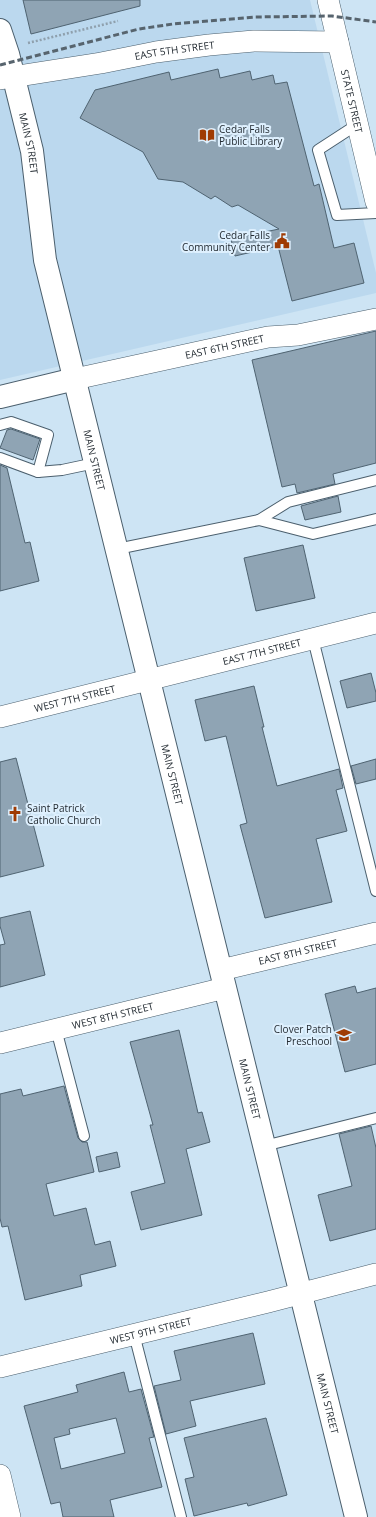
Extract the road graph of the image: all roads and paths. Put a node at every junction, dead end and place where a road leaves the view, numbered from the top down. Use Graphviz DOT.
graph roads {
  1 [pos="328,0"];
  2 [pos="118,21"];
  3 [pos="0,30"];
  4 [pos="338,42"];
  5 [pos="28,43"];
  6 [pos="4,55"];
  7 [pos="6,78"];
  8 [pos="358,124"];
  9 [pos="376,202"];
  10 [pos="376,213"];
  11 [pos="376,319"];
  12 [pos="75,379"];
  13 [pos="0,397"];
  14 [pos="0,425"];
  15 [pos="0,458"];
  16 [pos="95,463"];
  17 [pos="38,472"];
  18 [pos="376,480"];
  19 [pos="376,519"];
  20 [pos="259,520"];
  21 [pos="117,549"];
  22 [pos="376,623"];
  23 [pos="313,639"];
  24 [pos="149,680"];
  25 [pos="0,717"];
  26 [pos="376,891"];
  27 [pos="376,933"];
  28 [pos="223,979"];
  29 [pos="56,1029"];
  30 [pos="0,1043"];
  31 [pos="376,1118"];
  32 [pos="84,1136"];
  33 [pos="264,1146"];
  34 [pos="376,1274"];
  35 [pos="301,1294"];
  36 [pos="134,1334"];
  37 [pos="0,1367"];
  38 [pos="0,1474"];
  39 [pos="10,1517"];
  40 [pos="181,1517"];
  41 [pos="356,1517"];
  1 -- 4 [label="street, STATE STREET"];
  2 -- 5 [label="path"];
  3 -- 6 [label="main road, MAIN STREET"];
  4 -- 7 [label="street, EAST 5TH STREET"];
  4 -- 8 [label="street, STATE STREET"];
  6 -- 7 [label="main road, MAIN STREET"];
  7 -- 12 [label="main road, MAIN STREET"];
  8 -- 9 [label="street, STATE STREET"];
  8 -- 10 [label="lane"];
  11 -- 12 [label="street, EAST 6TH STREET"];
  12 -- 13 [label="main road"];
  12 -- 16 [label="main road, MAIN STREET"];
  14 -- 17 [label="lane"];
  15 -- 17 [label="lane"];
  16 -- 17 [label="lane"];
  16 -- 21 [label="main road, MAIN STREET"];
  18 -- 20 [label="lane"];
  19 -- 20 [label="lane"];
  20 -- 21 [label="lane"];
  21 -- 24 [label="main road, MAIN STREET"];
  22 -- 23 [label="street, EAST 7TH STREET"];
  23 -- 24 [label="street, EAST 7TH STREET"];
  23 -- 26 [label="lane"];
  24 -- 25 [label="street, WEST 7TH STREET"];
  24 -- 28 [label="main road, MAIN STREET"];
  27 -- 28 [label="street, EAST 8TH STREET"];
  28 -- 29 [label="street, WEST 8TH STREET"];
  28 -- 33 [label="main road, MAIN STREET"];
  29 -- 30 [label="street, WEST 8TH STREET"];
  29 -- 32 [label="lane"];
  31 -- 33 [label="lane"];
  33 -- 35 [label="main road, MAIN STREET"];
  34 -- 35 [label="street, WEST 9TH STREET"];
  35 -- 36 [label="street, WEST 9TH STREET"];
  35 -- 41 [label="main road, MAIN STREET"];
  36 -- 37 [label="street, WEST 9TH STREET"];
  36 -- 40 [label="lane"];
  38 -- 39 [label="street"];
}
